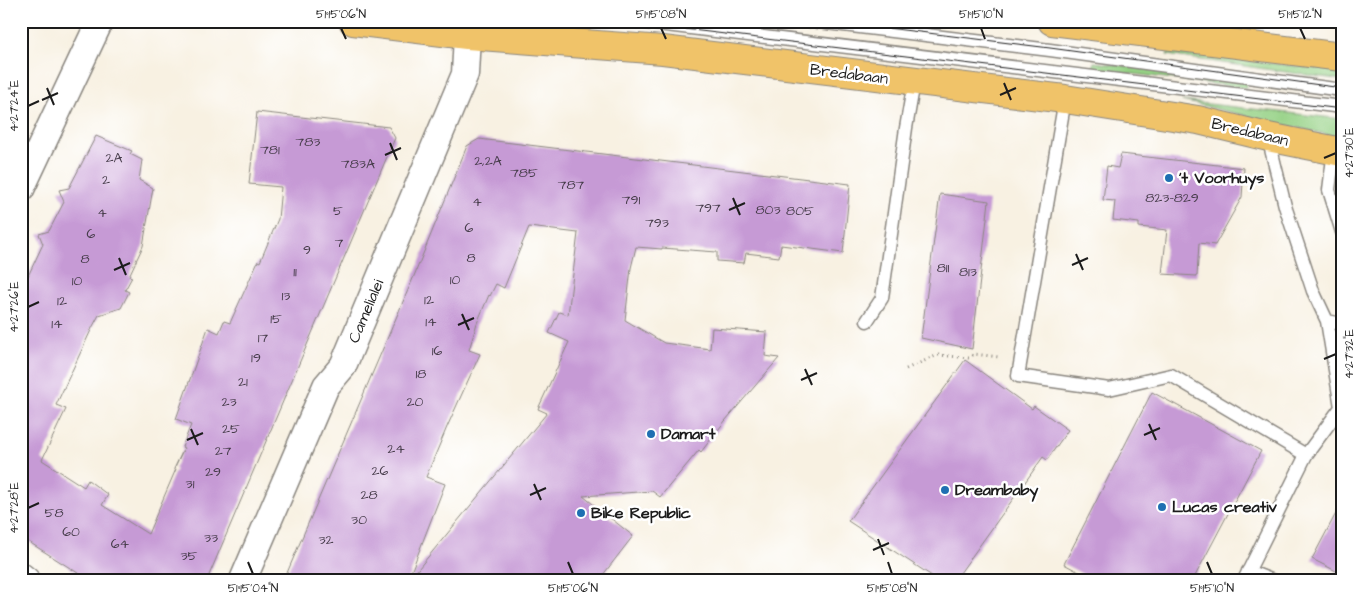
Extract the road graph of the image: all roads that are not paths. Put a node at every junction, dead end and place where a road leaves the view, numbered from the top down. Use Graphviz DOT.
graph roads {
  1 [pos="100,21"];
  2 [pos="353,21"];
  3 [pos="634,21"];
  4 [pos="810,21"];
  5 [pos="1052,21"];
  6 [pos="467,35"];
  7 [pos="1342,57"];
  8 [pos="914,82"];
  9 [pos="1342,90"];
  10 [pos="1065,99"];
  11 [pos="1342,106"];
  12 [pos="1268,137"];
  13 [pos="1338,151"];
  14 [pos="21,189"];
  15 [pos="1342,232"];
  16 [pos="1327,321"];
  17 [pos="867,322"];
  18 [pos="1342,324"];
  19 [pos="1341,407"];
  20 [pos="1306,455"];
  21 [pos="1246,575"];
  22 [pos="21,576"];
  23 [pos="26,580"];
  24 [pos="243,580"];
  25 [pos="1271,580"];
  1 -- 14 [label="street"];
  2 -- 6 [label="main road, Bredabaan"];
  3 -- 11 [label="lane"];
  4 -- 9 [label="lane"];
  5 -- 7 [label="main road"];
  6 -- 8 [label="main road, Bredabaan"];
  6 -- 24 [label="street, Camelialei"];
  8 -- 10 [label="main road, Bredabaan"];
  8 -- 17 [label="lane"];
  10 -- 12 [label="main road, Bredabaan"];
  10 -- 20 [label="lane"];
  12 -- 13 [label="main road, Bredabaan"];
  12 -- 16 [label="lane"];
  13 -- 15 [label="lane"];
  16 -- 18 [label="lane"];
  16 -- 19 [label="lane"];
  19 -- 20 [label="lane"];
  20 -- 21 [label="lane"];
  21 -- 25 [label="lane"];
  22 -- 23 [label="street"];
}
